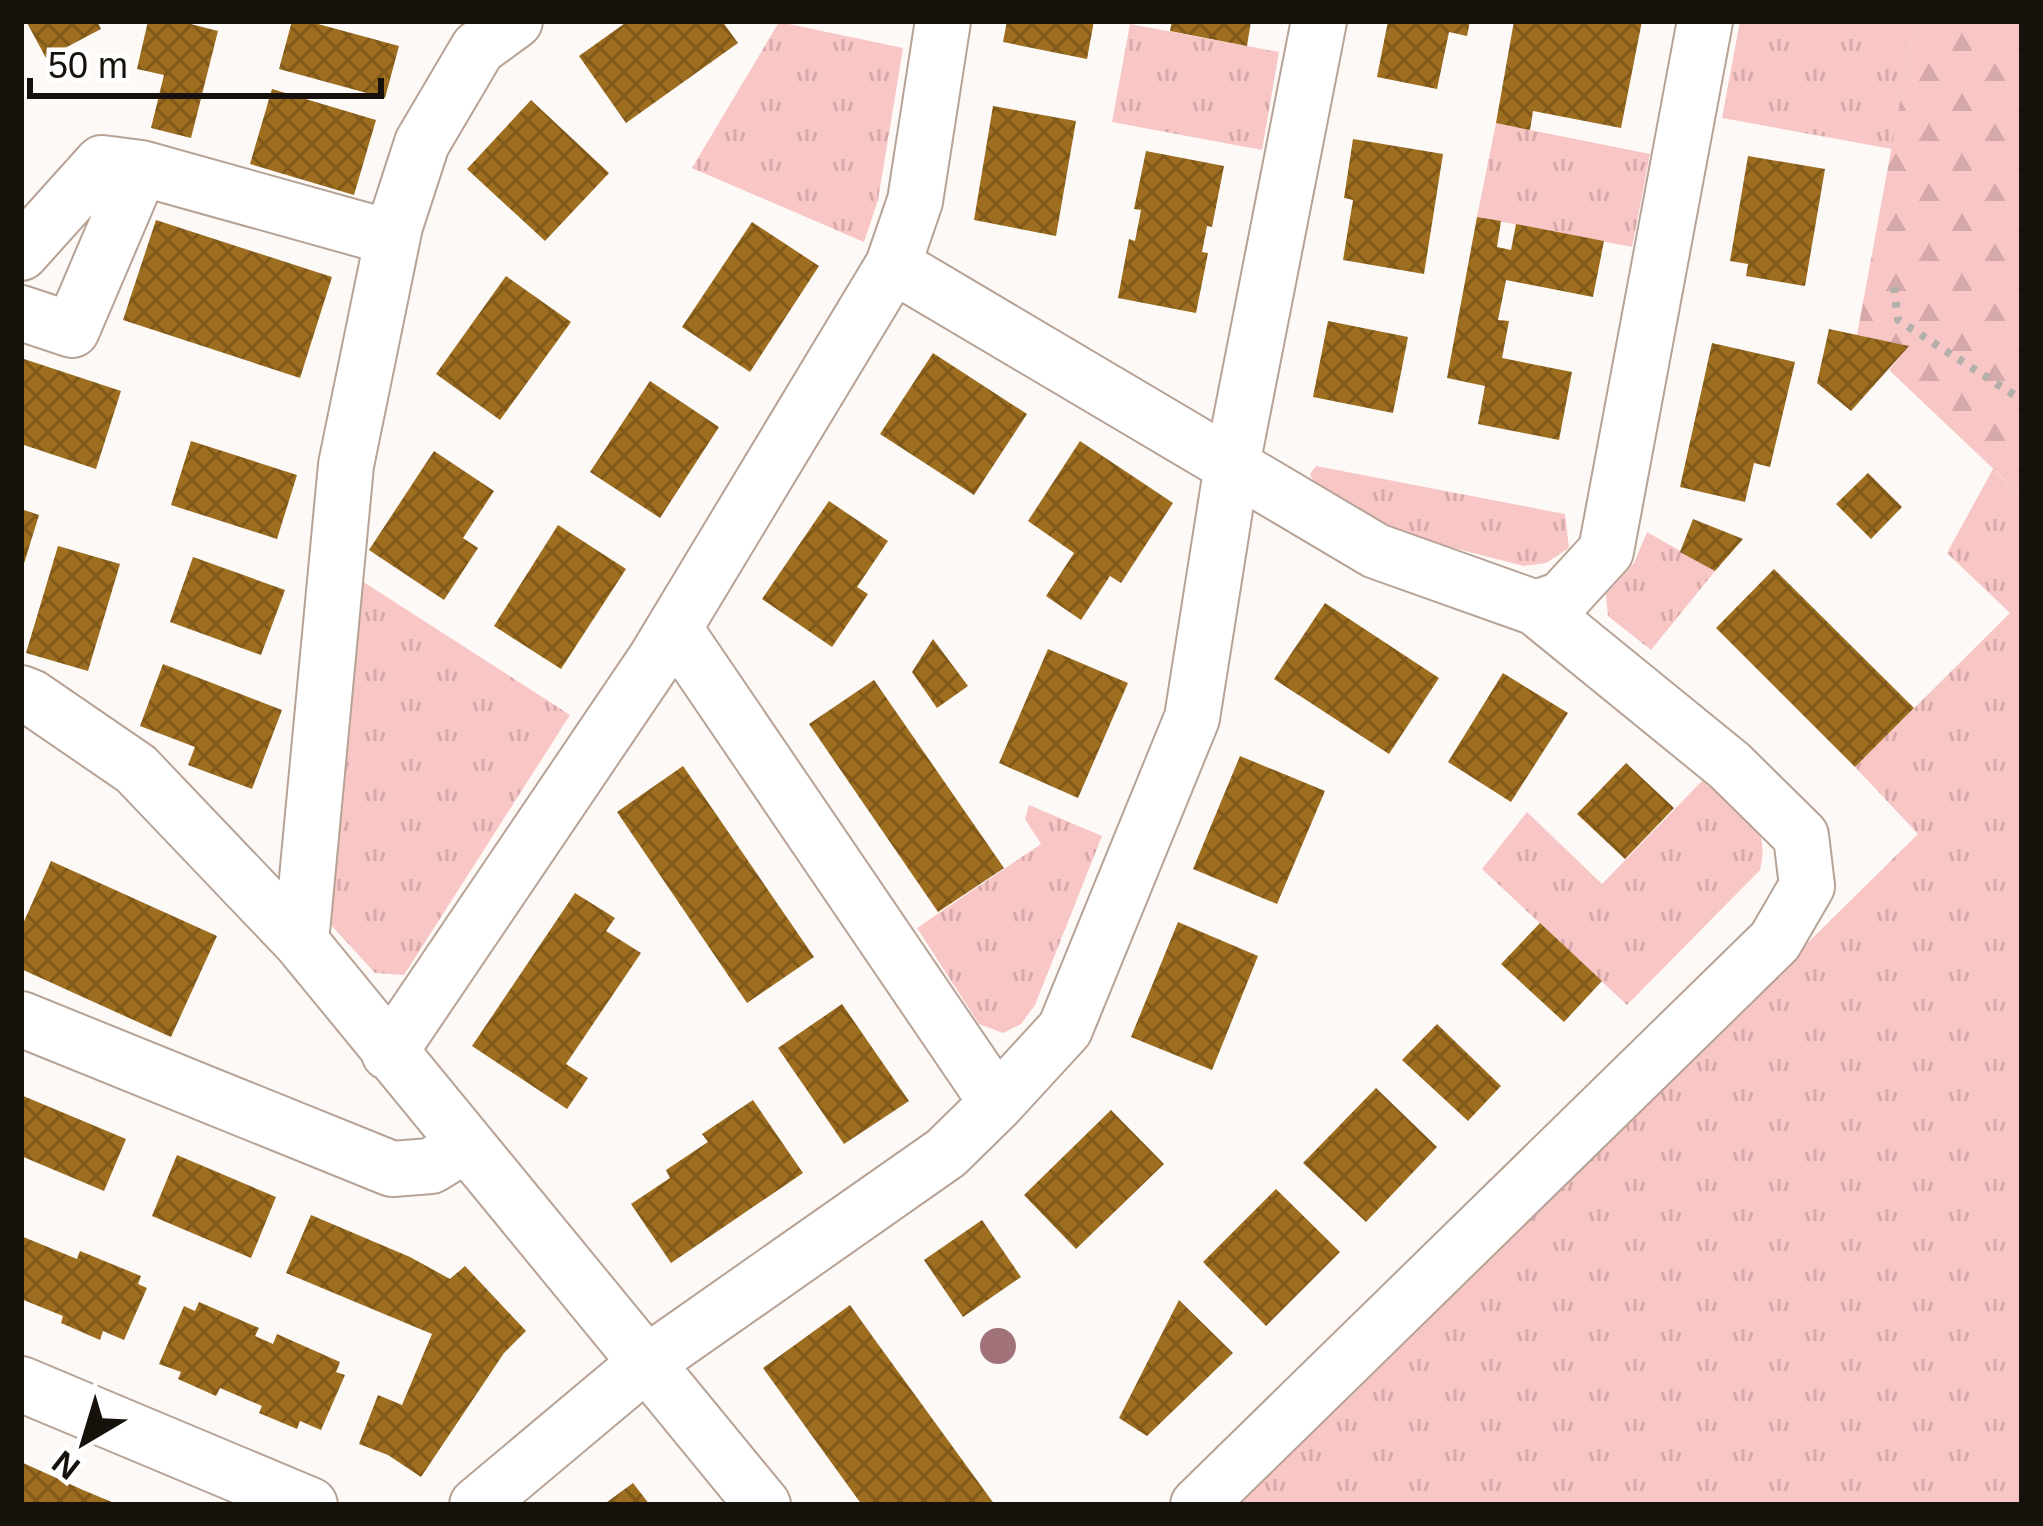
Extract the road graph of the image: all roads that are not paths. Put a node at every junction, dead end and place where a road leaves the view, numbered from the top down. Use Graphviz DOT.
graph roads {
  1 [pos="515,21"];
  2 [pos="943,21"];
  3 [pos="1319,21"];
  4 [pos="1706,21"];
  5 [pos="141,168"];
  6 [pos="392,238"];
  7 [pos="21,253"];
  8 [pos="893,266"];
  9 [pos="21,313"];
  10 [pos="1232,465"];
  11 [pos="1537,608"];
  12 [pos="674,628"];
  13 [pos="21,693"];
  14 [pos="301,942"];
  15 [pos="21,1019"];
  16 [pos="389,1053"];
  17 [pos="998,1103"];
  18 [pos="465,1144"];
  19 [pos="645,1364"];
  20 [pos="21,1384"];
  21 [pos="310,1505"];
  22 [pos="477,1505"];
  23 [pos="763,1505"];
  24 [pos="1198,1505"];
  1 -- 6 [label="street"];
  2 -- 8 [label="street"];
  3 -- 10 [label="street"];
  4 -- 11 [label="street"];
  5 -- 6 [label="street"];
  5 -- 7 [label="street"];
  5 -- 9 [label="street"];
  6 -- 14 [label="street"];
  8 -- 10 [label="street"];
  8 -- 12 [label="street"];
  10 -- 11 [label="street"];
  10 -- 17 [label="street"];
  11 -- 24 [label="street"];
  12 -- 16 [label="street"];
  12 -- 17 [label="street"];
  13 -- 14 [label="street"];
  14 -- 16 [label="street"];
  15 -- 18 [label="street"];
  16 -- 18 [label="street"];
  17 -- 19 [label="street"];
  18 -- 19 [label="street"];
  19 -- 22 [label="street"];
  19 -- 23 [label="street"];
  20 -- 21 [label="street"];
}
